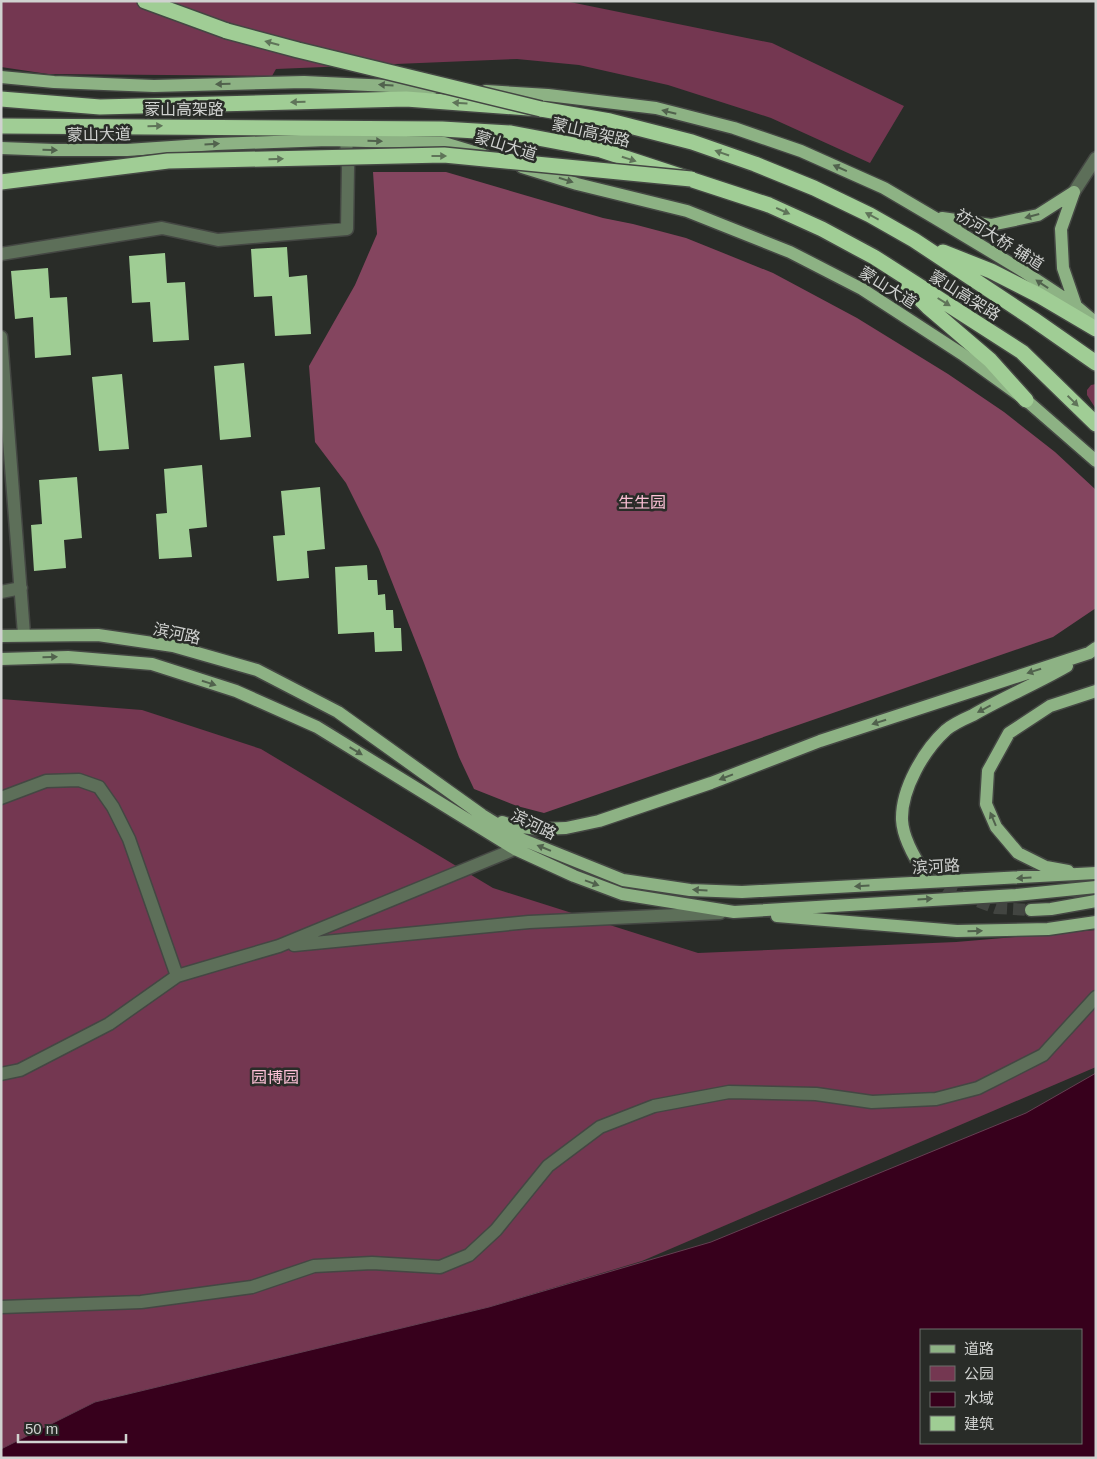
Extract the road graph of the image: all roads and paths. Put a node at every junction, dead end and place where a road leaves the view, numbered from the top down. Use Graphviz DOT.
graph roads {
  1 [pos="145,1"];
  2 [pos="174,1"];
  3 [pos="227,31"];
  4 [pos="1,77"];
  5 [pos="1,99"];
  6 [pos="541,109"];
  7 [pos="1,126"];
  8 [pos="346,140"];
  9 [pos="1,148"];
  10 [pos="1096,158"];
  11 [pos="691,179"];
  12 [pos="1,182"];
  13 [pos="1074,192"];
  14 [pos="935,218"];
  15 [pos="914,240"];
  16 [pos="1,254"];
  17 [pos="880,261"];
  18 [pos="1076,306"];
  19 [pos="1096,322"];
  20 [pos="1096,329"];
  21 [pos="1,337"];
  22 [pos="1096,363"];
  23 [pos="1026,400"];
  24 [pos="1096,424"];
  25 [pos="1095,460"];
  26 [pos="21,588"];
  27 [pos="1,592"];
  28 [pos="24,634"];
  29 [pos="1,636"];
  30 [pos="1092,651"];
  31 [pos="1,659"];
  32 [pos="1096,692"];
  33 [pos="1,798"];
  34 [pos="482,815"];
  35 [pos="515,850"];
  36 [pos="1093,874"];
  37 [pos="926,875"];
  38 [pos="1096,887"];
  39 [pos="1096,900"];
  40 [pos="1031,910"];
  41 [pos="734,912"];
  42 [pos="1096,922"];
  43 [pos="279,946"];
  44 [pos="177,976"];
  45 [pos="1096,996"];
  46 [pos="1,1074"];
  47 [pos="1,1307"];
  1 -- 3 [label="highway"];
  2 -- 3 [label="highway"];
  6 -- 3 [label="highway, one-way, bridge"];
  14 -- 4 [label="main road, 祊河大桥 辅道, one-way"];
  6 -- 5 [label="highway, 蒙山高架路, one-way, bridge"];
  15 -- 6 [label="highway, 蒙山高架路, one-way"];
  7 -- 11 [label="highway, 蒙山高架路, one-way, bridge"];
  9 -- 8 [label="main road, 蒙山大道, one-way"];
  8 -- 16 [label="street"];
  8 -- 23 [label="main road, 蒙山大道, one-way"];
  10 -- 13 [label="street"];
  12 -- 11 [label="highway, one-way, bridge"];
  11 -- 17 [label="highway, 蒙山高架路, one-way"];
  13 -- 14 [label="main road, one-way"];
  13 -- 18 [label="main road"];
  18 -- 14 [label="main road, 祊河大桥 辅道, one-way"];
  15 -- 20 [label="highway"];
  15 -- 22 [label="highway, 蒙山高架路"];
  17 -- 23 [label="highway"];
  17 -- 24 [label="highway, 蒙山高架路, one-way"];
  18 -- 19 [label="main road, 祊河大桥 辅道"];
  21 -- 26 [label="street"];
  23 -- 25 [label="main road"];
  26 -- 27 [label="street"];
  26 -- 28 [label="street"];
  28 -- 29 [label="main road, 滨河路"];
  28 -- 34 [label="main road, 滨河路"];
  30 -- 34 [label="main road, one-way"];
  30 -- 37 [label="main road, one-way"];
  31 -- 35 [label="main road, 滨河路, one-way"];
  36 -- 32 [label="main road, one-way"];
  33 -- 44 [label="street"];
  36 -- 34 [label="main road, 滨河路, one-way"];
  35 -- 41 [label="main road, 滨河路, one-way"];
  35 -- 43 [label="street"];
  41 -- 38 [label="main road, 滨河路, one-way"];
  39 -- 40 [label="main road"];
  41 -- 42 [label="main road, one-way"];
  41 -- 43 [label="street"];
  43 -- 44 [label="street"];
  44 -- 46 [label="street"];
  45 -- 47 [label="street"];
}
